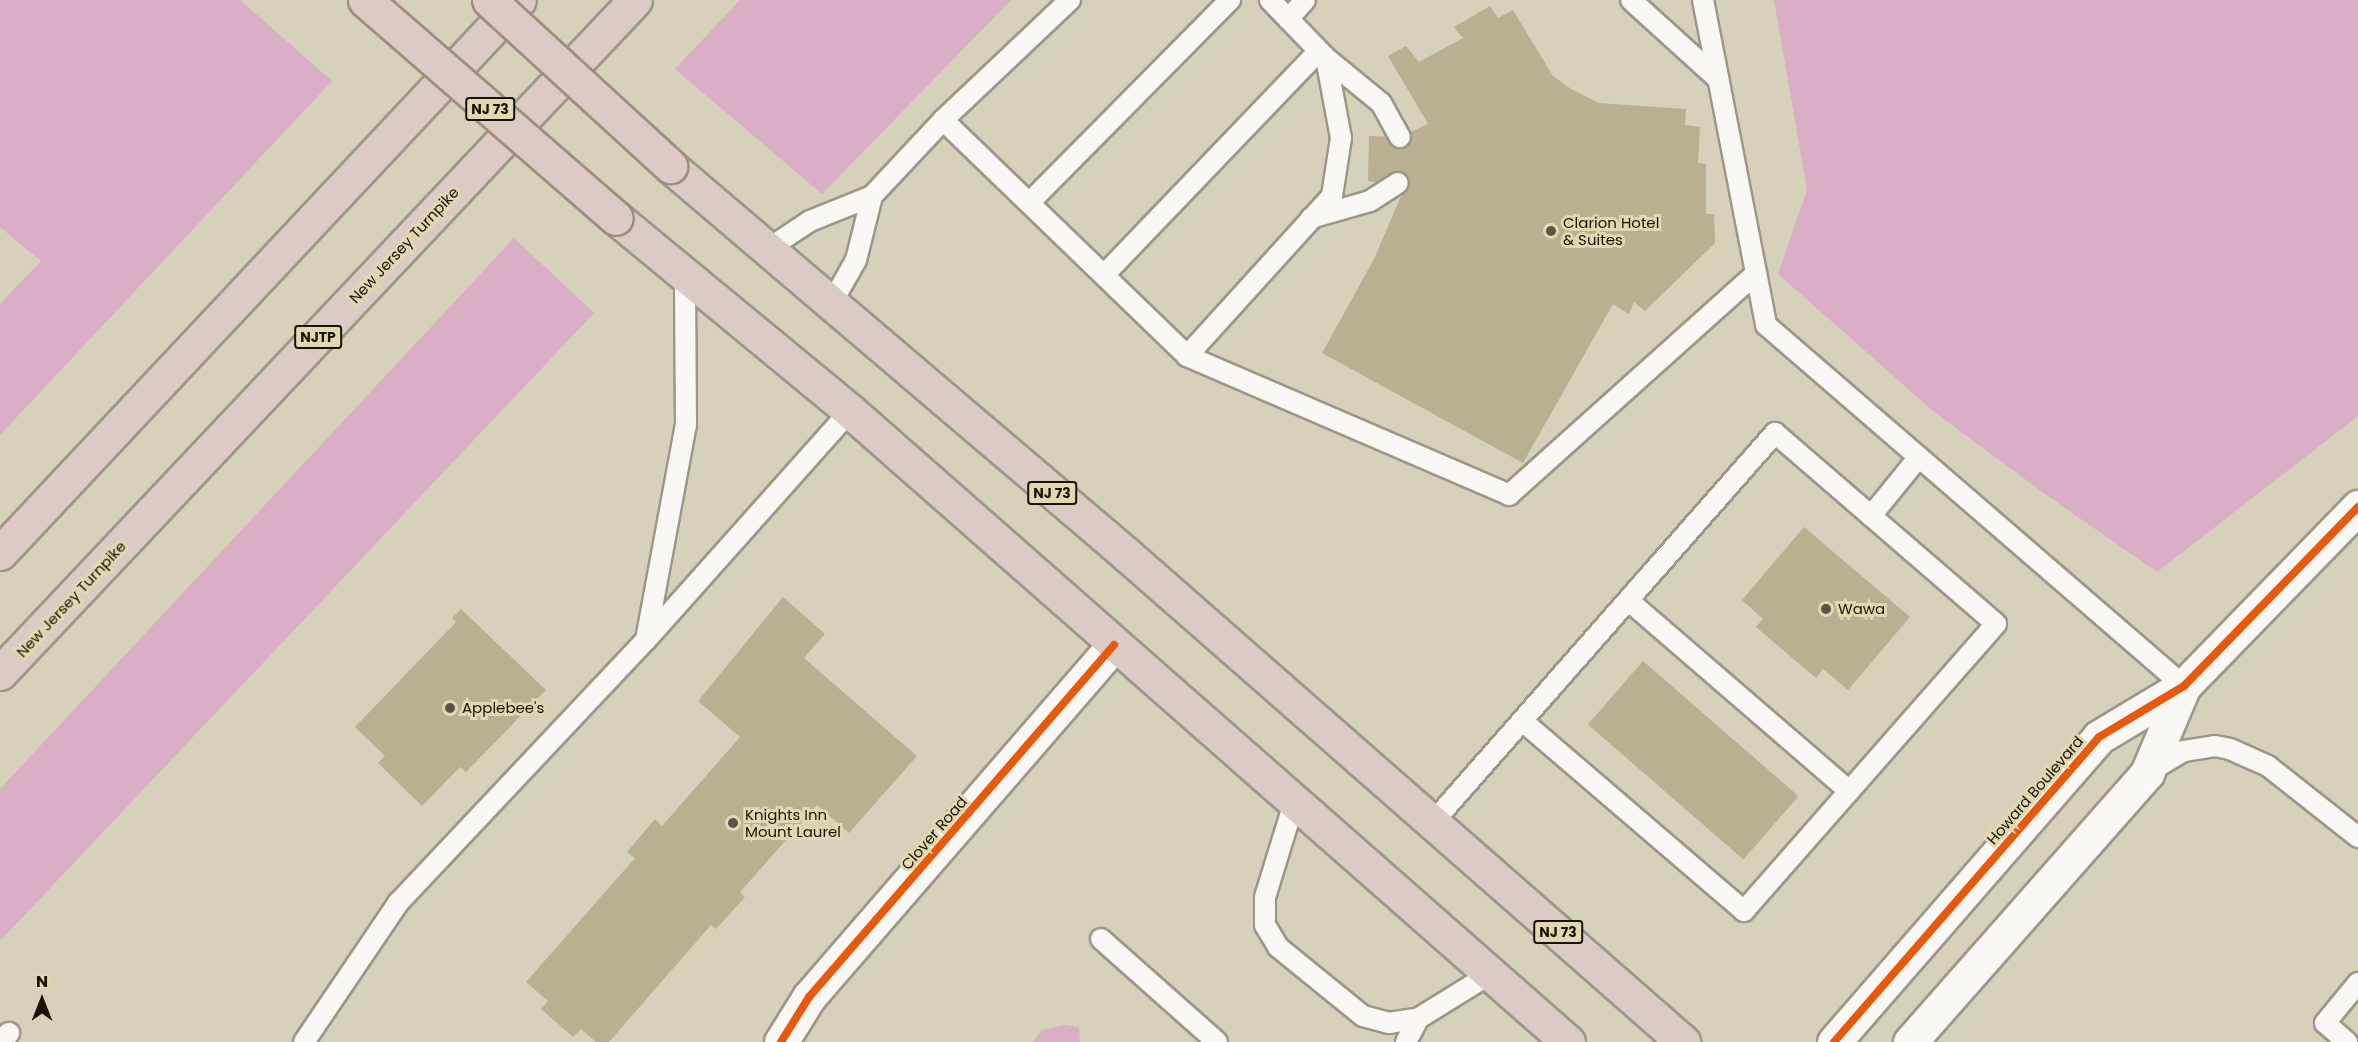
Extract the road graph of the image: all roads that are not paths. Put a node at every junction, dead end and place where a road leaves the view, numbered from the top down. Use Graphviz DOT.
graph roads {
  1 [pos="365,0"];
  2 [pos="474,0"];
  3 [pos="489,0"];
  4 [pos="519,0"];
  5 [pos="635,0"];
  6 [pos="1070,0"];
  7 [pos="1230,0"];
  8 [pos="1270,0"];
  9 [pos="1305,0"];
  10 [pos="1631,0"];
  11 [pos="1702,0"];
  12 [pos="1288,19"];
  13 [pos="528,40"];
  14 [pos="1323,55"];
  15 [pos="1718,79"];
  16 [pos="943,120"];
  17 [pos="1400,137"];
  18 [pos="1398,183"];
  19 [pos="872,196"];
  20 [pos="1029,203"];
  21 [pos="1311,218"];
  22 [pos="765,251"];
  23 [pos="1756,273"];
  24 [pos="685,275"];
  25 [pos="1104,275"];
  26 [pos="830,306"];
  27 [pos="1187,356"];
  28 [pos="850,411"];
  29 [pos="1919,457"];
  30 [pos="2358,508"];
  31 [pos="1871,516"];
  32 [pos="0,553"];
  33 [pos="1629,601"];
  34 [pos="646,640"];
  35 [pos="1114,645"];
  36 [pos="0,674"];
  37 [pos="2184,686"];
  38 [pos="1522,721"];
  39 [pos="2147,773"];
  40 [pos="1849,791"];
  41 [pos="1294,803"];
  42 [pos="1433,822"];
  43 [pos="2358,837"];
  44 [pos="1101,939"];
  45 [pos="1490,974"];
  46 [pos="2358,983"];
  47 [pos="1419,1018"];
  48 [pos="311,1039"];
  49 [pos="781,1042"];
  50 [pos="1217,1042"];
  51 [pos="1406,1042"];
  52 [pos="1568,1042"];
  53 [pos="1683,1042"];
  54 [pos="1834,1042"];
  55 [pos="1910,1042"];
  56 [pos="2347,1042"];
  1 -- 24 [label="highway, NJ 73, bridge"];
  2 -- 13 [label="highway, NJ 73"];
  3 -- 13 [label="highway, bridge"];
  4 -- 32 [label="highway"];
  5 -- 36 [label="highway, New Jersey Turnpike / NJTP"];
  6 -- 16 [label="lane"];
  7 -- 20 [label="lane"];
  8 -- 12 [label="lane"];
  9 -- 12 [label="lane"];
  10 -- 15 [label="lane"];
  11 -- 15 [label="lane"];
  12 -- 14 [label="lane"];
  13 -- 22 [label="highway, NJ 73, bridge"];
  14 -- 17 [label="lane"];
  14 -- 21 [label="lane"];
  14 -- 25 [label="lane"];
  15 -- 23 [label="lane"];
  16 -- 19 [label="lane"];
  16 -- 20 [label="lane"];
  18 -- 21 [label="lane"];
  19 -- 22 [label="lane"];
  19 -- 26 [label="lane"];
  20 -- 25 [label="lane"];
  21 -- 27 [label="lane"];
  22 -- 26 [label="highway, NJ 73"];
  23 -- 27 [label="lane"];
  23 -- 29 [label="lane"];
  24 -- 28 [label="highway, NJ 73"];
  24 -- 34 [label="lane"];
  25 -- 27 [label="lane"];
  26 -- 42 [label="highway, NJ 73"];
  28 -- 34 [label="lane"];
  28 -- 35 [label="highway, NJ 73"];
  29 -- 31 [label="lane"];
  29 -- 37 [label="lane"];
  30 -- 37 [label="street, Howard Boulevard"];
  31 -- 33 [label="lane"];
  31 -- 40 [label="lane"];
  33 -- 38 [label="lane"];
  33 -- 40 [label="lane"];
  34 -- 48 [label="lane"];
  35 -- 41 [label="highway, NJ 73"];
  35 -- 49 [label="street, Clover Road"];
  37 -- 39 [label="street, Howard Boulevard"];
  37 -- 54 [label="street, Howard Boulevard"];
  38 -- 40 [label="lane"];
  38 -- 42 [label="lane"];
  39 -- 43 [label="lane"];
  39 -- 55 [label="street, Howard Boulevard"];
  41 -- 45 [label="highway, NJ 73"];
  41 -- 47 [label="lane"];
  42 -- 53 [label="highway, NJ 73"];
  44 -- 50 [label="lane"];
  45 -- 47 [label="lane"];
  45 -- 52 [label="highway, NJ 73"];
  46 -- 56 [label="lane"];
  47 -- 51 [label="lane"];
}
